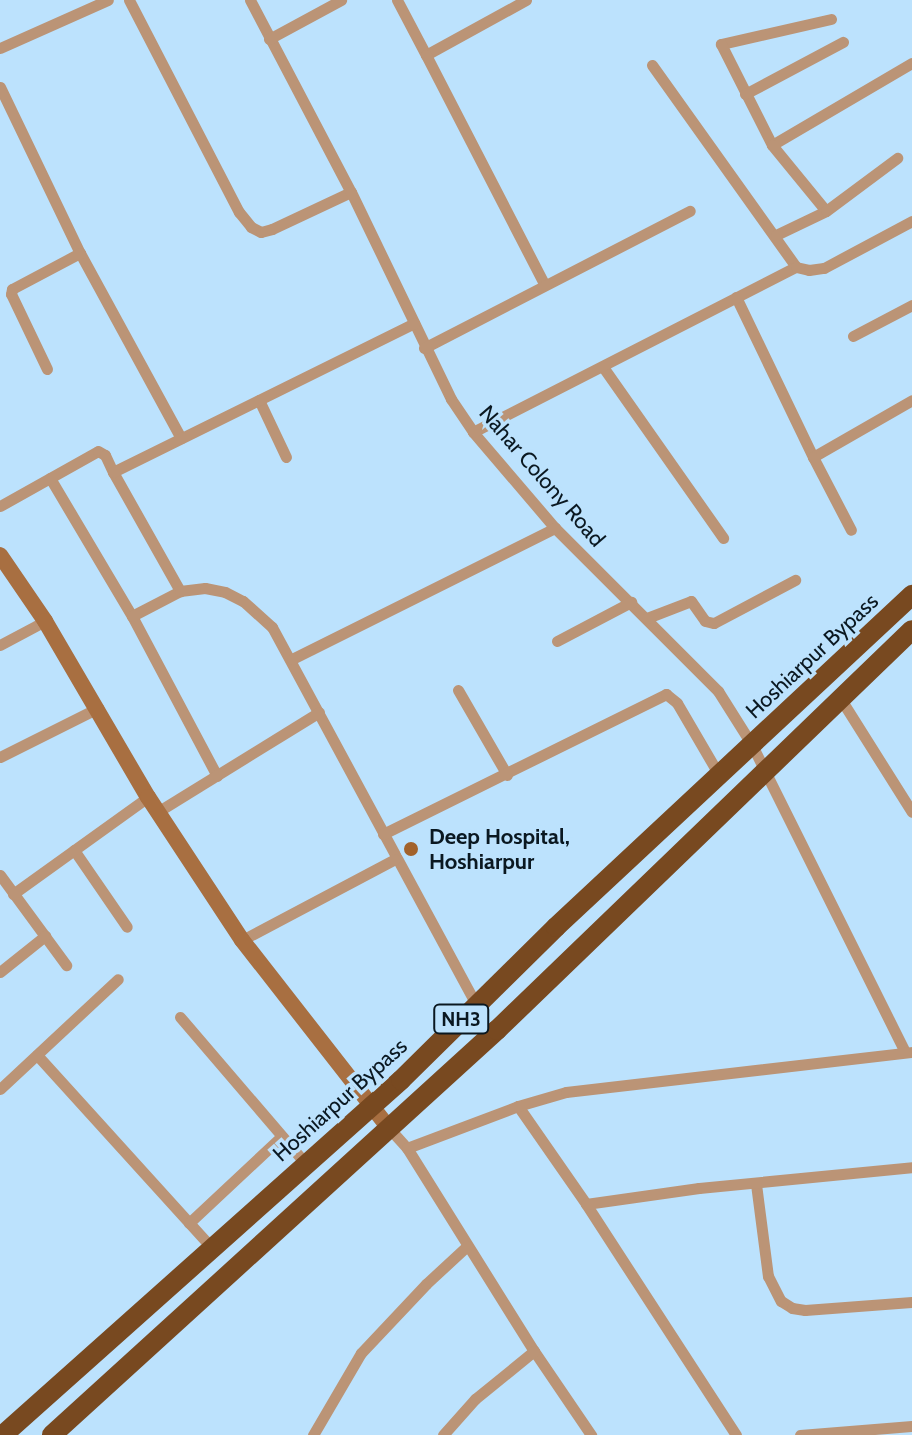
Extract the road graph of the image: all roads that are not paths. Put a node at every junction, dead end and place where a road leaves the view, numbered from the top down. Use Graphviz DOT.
graph roads {
  1 [pos="108,0"];
  2 [pos="129,0"];
  3 [pos="250,0"];
  4 [pos="341,0"];
  5 [pos="397,0"];
  6 [pos="526,0"];
  7 [pos="831,19"];
  8 [pos="269,39"];
  9 [pos="843,42"];
  10 [pos="0,48"];
  11 [pos="426,55"];
  12 [pos="912,63"];
  13 [pos="652,65"];
  14 [pos="0,87"];
  15 [pos="745,94"];
  16 [pos="772,145"];
  17 [pos="897,158"];
  18 [pos="351,192"];
  19 [pos="690,211"];
  20 [pos="826,211"];
  21 [pos="912,221"];
  22 [pos="776,235"];
  23 [pos="80,253"];
  24 [pos="796,267"];
  25 [pos="544,284"];
  26 [pos="736,297"];
  27 [pos="912,305"];
  28 [pos="414,323"];
  29 [pos="853,336"];
  30 [pos="424,348"];
  31 [pos="603,367"];
  32 [pos="47,369"];
  33 [pos="259,400"];
  34 [pos="912,400"];
  35 [pos="473,432"];
  36 [pos="181,438"];
  37 [pos="286,457"];
  38 [pos="813,457"];
  39 [pos="113,472"];
  40 [pos="50,478"];
  41 [pos="0,506"];
  42 [pos="555,528"];
  43 [pos="851,530"];
  44 [pos="723,538"];
  45 [pos="0,555"];
  46 [pos="795,580"];
  47 [pos="180,591"];
  48 [pos="912,595"];
  49 [pos="631,602"];
  50 [pos="132,616"];
  51 [pos="647,618"];
  52 [pos="45,621"];
  53 [pos="912,630"];
  54 [pos="557,641"];
  55 [pos="0,645"];
  56 [pos="292,659"];
  57 [pos="458,690"];
  58 [pos="842,701"];
  59 [pos="98,708"];
  60 [pos="319,712"];
  61 [pos="752,745"];
  62 [pos="0,757"];
  63 [pos="765,773"];
  64 [pos="507,775"];
  65 [pos="719,775"];
  66 [pos="217,776"];
  67 [pos="148,797"];
  68 [pos="159,811"];
  69 [pos="912,812"];
  70 [pos="383,834"];
  71 [pos="74,850"];
  72 [pos="395,859"];
  73 [pos="0,875"];
  74 [pos="13,894"];
  75 [pos="127,927"];
  76 [pos="45,936"];
  77 [pos="242,940"];
  78 [pos="66,965"];
  79 [pos="0,972"];
  80 [pos="118,979"];
  81 [pos="476,1005"];
  82 [pos="180,1017"];
  83 [pos="908,1052"];
  84 [pos="37,1055"];
  85 [pos="0,1089"];
  86 [pos="518,1106"];
  87 [pos="371,1107"];
  88 [pos="389,1128"];
  89 [pos="282,1136"];
  90 [pos="407,1148"];
  91 [pos="306,1164"];
  92 [pos="912,1167"];
  93 [pos="756,1184"];
  94 [pos="586,1204"];
  95 [pos="189,1223"];
  96 [pos="467,1246"];
  97 [pos="212,1248"];
  98 [pos="912,1302"];
  99 [pos="534,1351"];
  100 [pos="912,1426"];
  101 [pos="3,1435"];
  102 [pos="52,1435"];
  103 [pos="313,1435"];
  104 [pos="443,1435"];
  105 [pos="591,1435"];
  106 [pos="736,1435"];
  107 [pos="800,1435"];
  1 -- 10 [label="street"];
  2 -- 18 [label="street"];
  3 -- 8 [label="street, Nahar Colony Road"];
  4 -- 8 [label="street"];
  5 -- 11 [label="street"];
  6 -- 11 [label="street"];
  7 -- 15 [label="street"];
  8 -- 18 [label="street, Nahar Colony Road"];
  9 -- 15 [label="street"];
  11 -- 25 [label="street"];
  12 -- 16 [label="street"];
  13 -- 22 [label="street"];
  14 -- 23 [label="street"];
  15 -- 16 [label="street"];
  16 -- 20 [label="street"];
  17 -- 20 [label="street"];
  18 -- 28 [label="street, Nahar Colony Road"];
  19 -- 25 [label="street"];
  20 -- 22 [label="street"];
  21 -- 24 [label="street"];
  22 -- 24 [label="street"];
  23 -- 32 [label="street"];
  23 -- 36 [label="street"];
  24 -- 26 [label="street"];
  25 -- 30 [label="street"];
  26 -- 31 [label="street"];
  26 -- 38 [label="street"];
  27 -- 29 [label="street"];
  28 -- 30 [label="street, Nahar Colony Road"];
  28 -- 33 [label="street"];
  30 -- 35 [label="street, Nahar Colony Road"];
  31 -- 35 [label="street"];
  31 -- 44 [label="street"];
  33 -- 36 [label="street"];
  33 -- 37 [label="street"];
  34 -- 38 [label="street"];
  35 -- 42 [label="street, Nahar Colony Road"];
  36 -- 39 [label="street"];
  38 -- 43 [label="street"];
  39 -- 40 [label="street"];
  39 -- 47 [label="street"];
  40 -- 41 [label="street"];
  40 -- 50 [label="street"];
  42 -- 49 [label="street, Nahar Colony Road"];
  42 -- 56 [label="street"];
  45 -- 52 [label="street"];
  46 -- 51 [label="street"];
  47 -- 50 [label="street"];
  47 -- 56 [label="street"];
  48 -- 61 [label="highway, Hoshiarpur Bypass / NH3"];
  49 -- 51 [label="street, Nahar Colony Road"];
  49 -- 54 [label="street"];
  50 -- 66 [label="street"];
  51 -- 61 [label="street, Nahar Colony Road"];
  52 -- 55 [label="street"];
  52 -- 59 [label="street"];
  53 -- 58 [label="highway, NH3"];
  56 -- 60 [label="street"];
  57 -- 64 [label="street"];
  58 -- 63 [label="highway, NH3"];
  58 -- 69 [label="street"];
  59 -- 62 [label="street"];
  59 -- 67 [label="street"];
  60 -- 66 [label="street"];
  60 -- 70 [label="street"];
  61 -- 63 [label="street, Nahar Colony Road"];
  61 -- 65 [label="highway, Hoshiarpur Bypass / NH3"];
  63 -- 83 [label="street, Nahar Colony Road"];
  63 -- 88 [label="highway, NH3"];
  64 -- 65 [label="street"];
  64 -- 70 [label="street"];
  65 -- 81 [label="highway, Hoshiarpur Bypass / NH3"];
  66 -- 68 [label="street"];
  67 -- 68 [label="street"];
  67 -- 71 [label="street"];
  68 -- 77 [label="street"];
  70 -- 72 [label="street"];
  71 -- 74 [label="street"];
  71 -- 75 [label="street"];
  72 -- 77 [label="street"];
  72 -- 81 [label="street"];
  73 -- 74 [label="street"];
  74 -- 76 [label="street"];
  76 -- 78 [label="street"];
  76 -- 79 [label="street"];
  77 -- 87 [label="street"];
  80 -- 84 [label="street"];
  81 -- 87 [label="highway, Hoshiarpur Bypass / NH3"];
  82 -- 89 [label="street"];
  83 -- 86 [label="street"];
  84 -- 85 [label="street"];
  84 -- 95 [label="street"];
  86 -- 90 [label="street"];
  86 -- 94 [label="street"];
  87 -- 88 [label="street"];
  87 -- 91 [label="highway, Hoshiarpur Bypass / NH3"];
  88 -- 90 [label="street"];
  88 -- 102 [label="highway, NH3"];
  89 -- 91 [label="street"];
  89 -- 95 [label="street"];
  90 -- 96 [label="street"];
  91 -- 97 [label="highway, Hoshiarpur Bypass / NH3"];
  92 -- 93 [label="street"];
  93 -- 94 [label="street"];
  93 -- 98 [label="street"];
  94 -- 106 [label="street"];
  95 -- 97 [label="street"];
  96 -- 99 [label="street"];
  96 -- 103 [label="street"];
  97 -- 101 [label="highway, Hoshiarpur Bypass / NH3"];
  99 -- 104 [label="street"];
  99 -- 105 [label="street"];
  100 -- 107 [label="street"];
}
